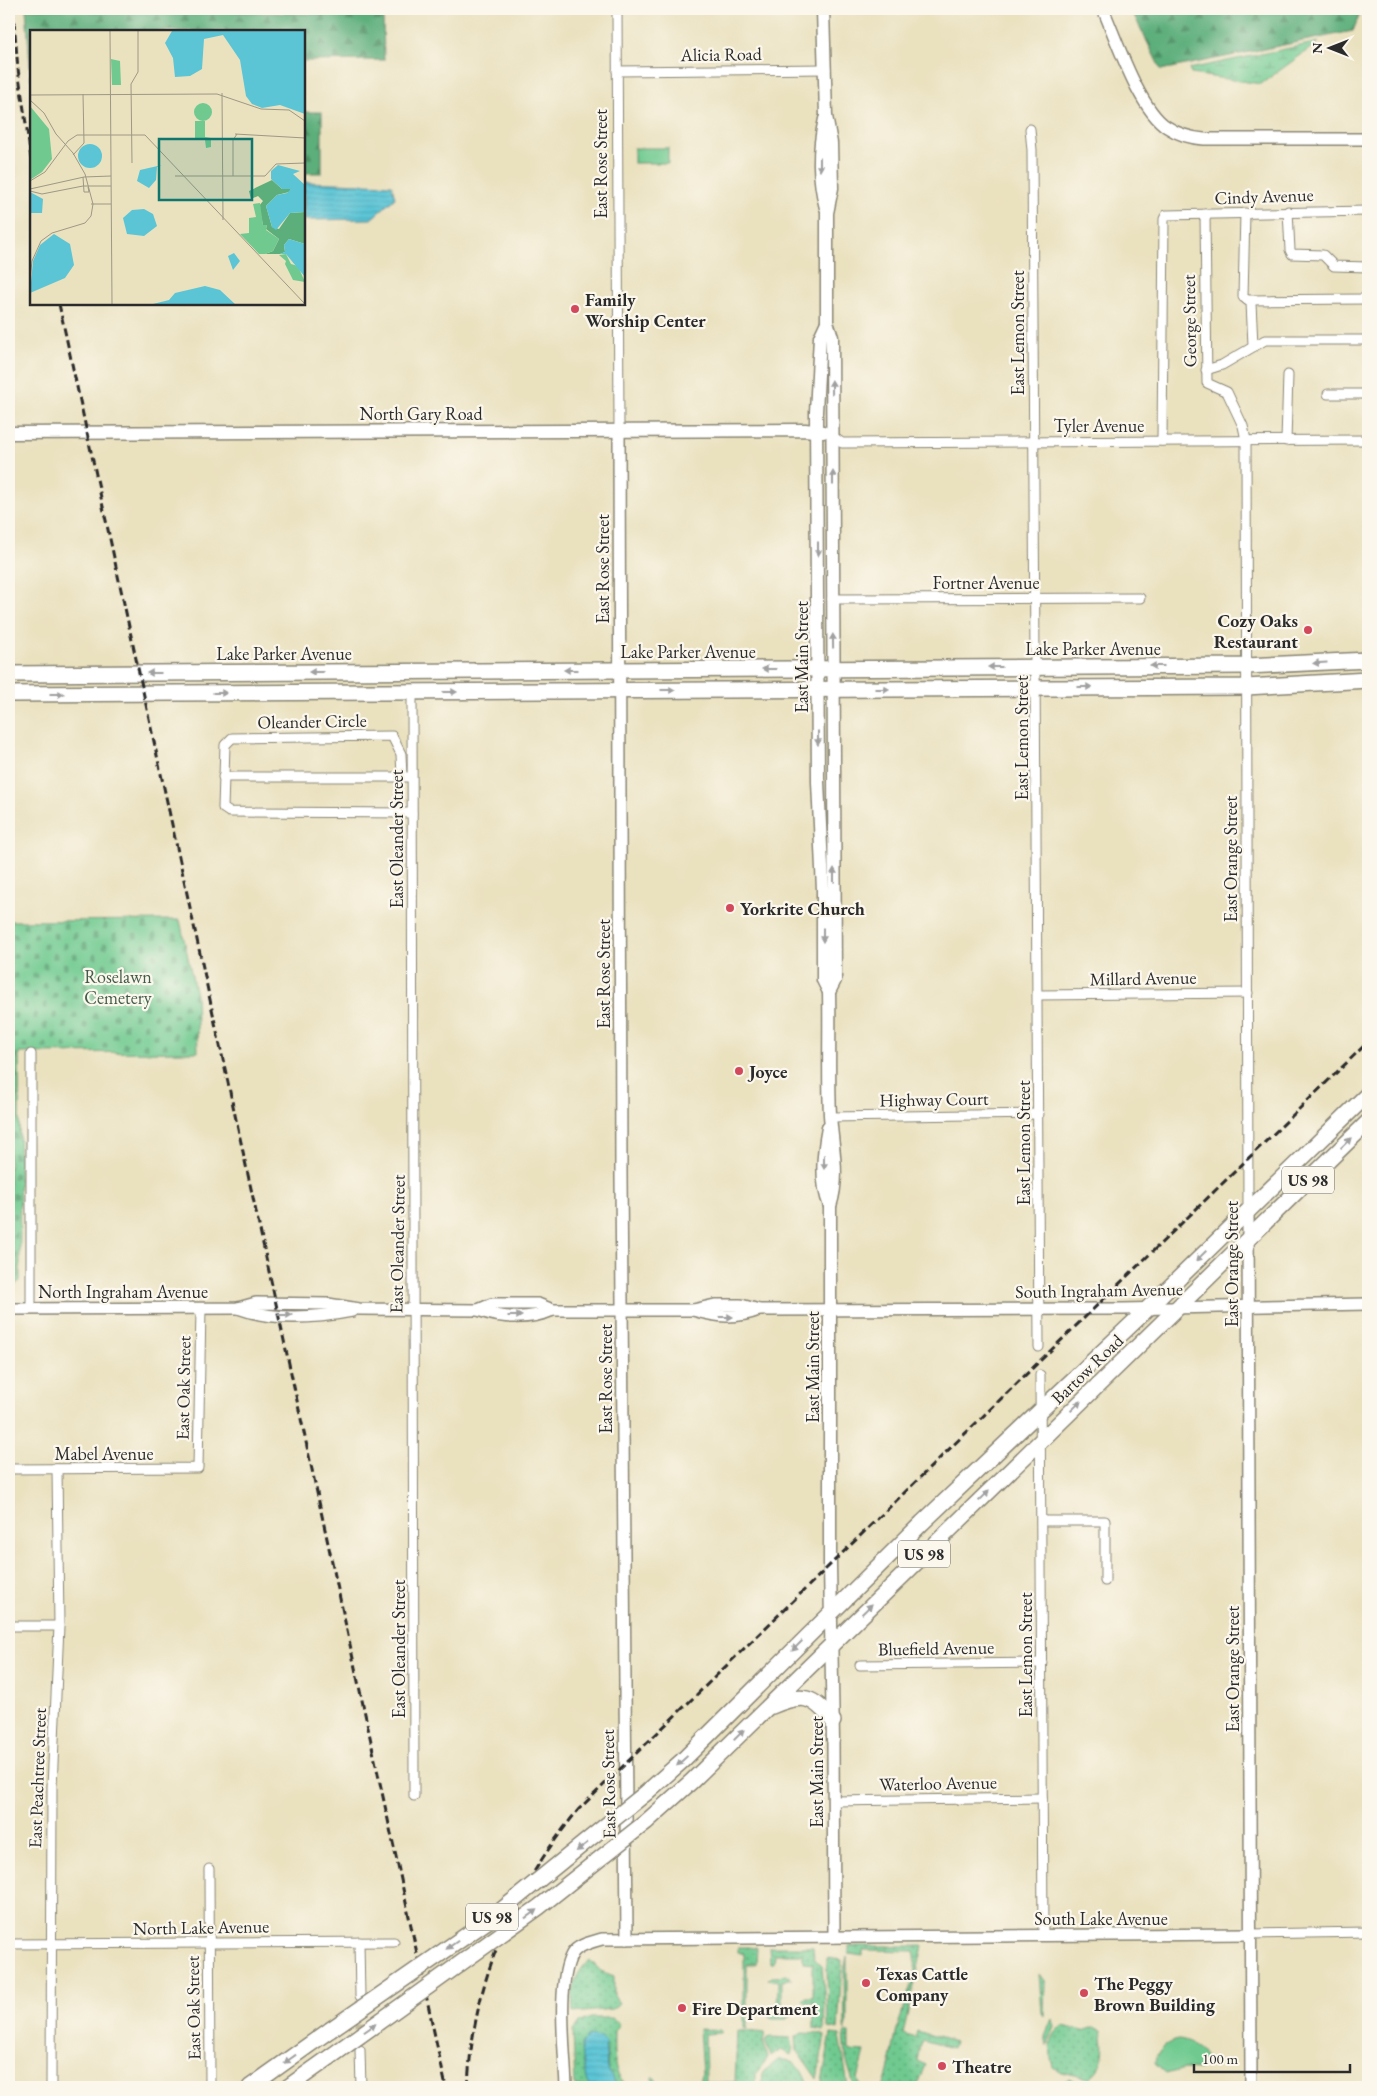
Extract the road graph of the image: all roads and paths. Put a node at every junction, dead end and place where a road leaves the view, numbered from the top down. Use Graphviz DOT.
graph roads {
  1 [pos="617,9"];
  2 [pos="823,9"];
  3 [pos="1103,9"];
  4 [pos="826,69"];
  5 [pos="617,71"];
  6 [pos="1030,129"];
  7 [pos="1368,140"];
  8 [pos="1288,211"];
  9 [pos="1368,211"];
  10 [pos="1245,213"];
  11 [pos="1205,214"];
  12 [pos="1368,266"];
  13 [pos="1368,299"];
  14 [pos="1247,300"];
  15 [pos="827,322"];
  16 [pos="1368,340"];
  17 [pos="1253,345"];
  18 [pos="1206,370"];
  19 [pos="1288,375"];
  20 [pos="1328,394"];
  21 [pos="1368,394"];
  22 [pos="619,430"];
  23 [pos="817,430"];
  24 [pos="9,434"];
  25 [pos="832,436"];
  26 [pos="1246,440"];
  27 [pos="1368,440"];
  28 [pos="1162,441"];
  29 [pos="1286,441"];
  30 [pos="1034,442"];
  31 [pos="1036,598"];
  32 [pos="1140,598"];
  33 [pos="832,599"];
  34 [pos="1368,660"];
  35 [pos="1246,666"];
  36 [pos="1036,667"];
  37 [pos="833,668"];
  38 [pos="818,669"];
  39 [pos="620,670"];
  40 [pos="411,671"];
  41 [pos="496,671"];
  42 [pos="9,674"];
  43 [pos="1368,680"];
  44 [pos="1246,687"];
  45 [pos="1037,688"];
  46 [pos="826,689"];
  47 [pos="619,690"];
  48 [pos="336,692"];
  49 [pos="412,692"];
  50 [pos="9,694"];
  51 [pos="223,777"];
  52 [pos="402,777"];
  53 [pos="413,777"];
  54 [pos="412,813"];
  55 [pos="1248,993"];
  56 [pos="1038,995"];
  57 [pos="31,1054"];
  58 [pos="1368,1094"];
  59 [pos="1039,1114"];
  60 [pos="830,1117"];
  61 [pos="1368,1122"];
  62 [pos="1248,1210"];
  63 [pos="1248,1237"];
  64 [pos="1368,1304"];
  65 [pos="1249,1305"];
  66 [pos="1179,1307"];
  67 [pos="201,1308"];
  68 [pos="1040,1308"];
  69 [pos="1148,1308"];
  70 [pos="9,1309"];
  71 [pos="31,1309"];
  72 [pos="830,1309"];
  73 [pos="413,1310"];
  74 [pos="622,1310"];
  75 [pos="1040,1347"];
  76 [pos="1040,1375"];
  77 [pos="1040,1412"];
  78 [pos="1041,1440"];
  79 [pos="198,1468"];
  80 [pos="9,1469"];
  81 [pos="57,1469"];
  82 [pos="1042,1521"];
  83 [pos="1105,1581"];
  84 [pos="832,1612"];
  85 [pos="9,1626"];
  86 [pos="59,1626"];
  87 [pos="832,1643"];
  88 [pos="1042,1663"];
  89 [pos="860,1665"];
  90 [pos="766,1708"];
  91 [pos="833,1721"];
  92 [pos="834,1740"];
  93 [pos="414,1796"];
  94 [pos="1042,1798"];
  95 [pos="834,1801"];
  96 [pos="209,1869"];
  97 [pos="1368,1932"];
  98 [pos="1252,1934"];
  99 [pos="1043,1936"];
  100 [pos="834,1937"];
  101 [pos="627,1939"];
  102 [pos="359,1942"];
  103 [pos="394,1942"];
  104 [pos="9,1944"];
  105 [pos="52,1944"];
  106 [pos="208,1944"];
  107 [pos="360,1996"];
  108 [pos="360,2050"];
  109 [pos="52,2087"];
  110 [pos="210,2087"];
  111 [pos="250,2087"];
  112 [pos="288,2087"];
  113 [pos="361,2087"];
  114 [pos="566,2087"];
  115 [pos="1251,2087"];
  1 -- 5 [label="street, East Rose Street"];
  2 -- 4 [label="main road, East Main Street"];
  3 -- 7 [label="street"];
  4 -- 5 [label="street, Alicia Road"];
  4 -- 15 [label="main road, East Main Street"];
  5 -- 22 [label="street, East Rose Street"];
  6 -- 30 [label="street, East Lemon Street"];
  8 -- 9 [label="street, Cindy Avenue"];
  8 -- 10 [label="street, Cindy Avenue"];
  8 -- 12 [label="street"];
  10 -- 11 [label="street, Cindy Avenue"];
  10 -- 14 [label="street"];
  11 -- 18 [label="street, George Street"];
  11 -- 28 [label="street, Cindy Avenue"];
  13 -- 14 [label="street"];
  14 -- 17 [label="street"];
  15 -- 23 [label="main road, East Main Street"];
  25 -- 15 [label="main road, East Main Street, one-way"];
  16 -- 17 [label="street"];
  17 -- 18 [label="street"];
  18 -- 26 [label="street, George Street"];
  19 -- 29 [label="street"];
  20 -- 21 [label="street"];
  22 -- 23 [label="main road, North Gary Road"];
  22 -- 24 [label="main road, North Gary Road"];
  22 -- 39 [label="street, East Rose Street"];
  23 -- 25 [label="main road, North Gary Road"];
  23 -- 38 [label="main road, East Main Street, one-way"];
  25 -- 30 [label="street, Tyler Avenue"];
  33 -- 25 [label="main road, East Main Street, one-way"];
  26 -- 28 [label="street, Tyler Avenue"];
  26 -- 29 [label="street, Tyler Avenue"];
  26 -- 35 [label="street, East Orange Street"];
  27 -- 29 [label="street, Tyler Avenue"];
  28 -- 30 [label="street, Tyler Avenue"];
  30 -- 31 [label="street, East Lemon Street"];
  31 -- 32 [label="street, Fortner Avenue"];
  31 -- 33 [label="street, Fortner Avenue"];
  31 -- 36 [label="street, East Lemon Street"];
  37 -- 33 [label="main road, East Main Street, one-way"];
  34 -- 35 [label="main road, Lake Parker Avenue, one-way"];
  35 -- 36 [label="main road, Lake Parker Avenue, one-way"];
  35 -- 44 [label="street, East Orange Street"];
  36 -- 37 [label="main road, Lake Parker Avenue, one-way"];
  36 -- 45 [label="street, East Lemon Street"];
  37 -- 38 [label="main road, Lake Parker Avenue"];
  37 -- 46 [label="main road, East Main Street"];
  38 -- 39 [label="main road, Lake Parker Avenue, one-way"];
  38 -- 46 [label="main road, East Main Street"];
  39 -- 41 [label="main road, Lake Parker Avenue, one-way"];
  39 -- 47 [label="street, East Rose Street"];
  40 -- 41 [label="main road, Lake Parker Avenue"];
  40 -- 42 [label="main road, Lake Parker Avenue, one-way"];
  40 -- 48 [label="main road"];
  41 -- 49 [label="main road"];
  43 -- 44 [label="main road"];
  45 -- 44 [label="main road, one-way"];
  44 -- 55 [label="street, East Orange Street"];
  46 -- 45 [label="main road, one-way"];
  45 -- 56 [label="street, East Lemon Street"];
  47 -- 46 [label="main road, one-way"];
  46 -- 60 [label="main road, East Main Street"];
  49 -- 47 [label="main road, one-way"];
  47 -- 74 [label="street, East Rose Street"];
  48 -- 49 [label="main road"];
  50 -- 48 [label="main road, one-way"];
  49 -- 53 [label="street, East Oleander Street"];
  51 -- 52 [label="street"];
  51 -- 52 [label="street, Oleander Circle"];
  51 -- 54 [label="street, Oleander Circle"];
  52 -- 53 [label="street"];
  53 -- 54 [label="street, East Oleander Street"];
  54 -- 73 [label="street, East Oleander Street"];
  55 -- 56 [label="street, Millard Avenue"];
  55 -- 62 [label="street, East Orange Street"];
  56 -- 59 [label="street, East Lemon Street"];
  57 -- 71 [label="street"];
  58 -- 62 [label="main road, Bartow Road / US 98"];
  59 -- 60 [label="street, Highway Court"];
  59 -- 68 [label="street, East Lemon Street"];
  60 -- 72 [label="main road, East Main Street"];
  63 -- 61 [label="main road, Bartow Road / US 98, one-way"];
  62 -- 63 [label="street, East Orange Street"];
  62 -- 69 [label="main road, Bartow Road / US 98, one-way"];
  63 -- 65 [label="street, East Orange Street"];
  63 -- 66 [label="main road, Bartow Road / US 98"];
  64 -- 65 [label="street, South Ingraham Avenue"];
  65 -- 66 [label="street, South Ingraham Avenue"];
  65 -- 98 [label="street, East Orange Street"];
  66 -- 69 [label="street, South Ingraham Avenue"];
  78 -- 66 [label="main road, Bartow Road / US 98, one-way"];
  67 -- 71 [label="street, North Ingraham Avenue"];
  67 -- 73 [label="street, North Ingraham Avenue"];
  67 -- 79 [label="street, East Oak Street"];
  68 -- 69 [label="street, South Ingraham Avenue"];
  68 -- 72 [label="street, South Ingraham Avenue"];
  68 -- 75 [label="street, East Lemon Street"];
  69 -- 77 [label="main road, Bartow Road / US 98"];
  70 -- 71 [label="street, North Ingraham Avenue"];
  72 -- 74 [label="street, North Ingraham Avenue"];
  72 -- 84 [label="main road, East Main Street"];
  73 -- 74 [label="street, North Ingraham Avenue"];
  73 -- 93 [label="street, East Oleander Street"];
  74 -- 101 [label="street, East Rose Street"];
  76 -- 77 [label="street, East Lemon Street"];
  77 -- 78 [label="street, East Lemon Street"];
  77 -- 84 [label="main road, Bartow Road / US 98"];
  78 -- 82 [label="street, East Lemon Street"];
  87 -- 78 [label="main road, Bartow Road / US 98, one-way"];
  79 -- 81 [label="street, Mabel Avenue"];
  80 -- 81 [label="street, Mabel Avenue"];
  81 -- 86 [label="street, East Peachtree Street"];
  82 -- 83 [label="street"];
  82 -- 88 [label="street, East Lemon Street"];
  84 -- 87 [label="main road, East Main Street"];
  84 -- 111 [label="main road, US 98, one-way, bridge"];
  85 -- 86 [label="street"];
  86 -- 105 [label="street, East Peachtree Street"];
  87 -- 90 [label="main road, US 98"];
  87 -- 91 [label="main road, East Main Street"];
  88 -- 89 [label="street, Bluefield Avenue"];
  88 -- 94 [label="street, East Lemon Street"];
  90 -- 91 [label="main road"];
  112 -- 90 [label="main road, US 98, one-way, bridge"];
  91 -- 92 [label="main road, East Main Street"];
  92 -- 95 [label="street, East Main Street"];
  94 -- 95 [label="street, Waterloo Avenue"];
  94 -- 99 [label="street, East Lemon Street"];
  95 -- 100 [label="street, East Main Street"];
  96 -- 106 [label="street, East Oak Street"];
  97 -- 98 [label="street, South Lake Avenue"];
  98 -- 99 [label="street, South Lake Avenue"];
  98 -- 115 [label="street, East Orange Street"];
  99 -- 100 [label="street, South Lake Avenue"];
  100 -- 101 [label="street"];
  101 -- 114 [label="street"];
  102 -- 103 [label="street, North Lake Avenue"];
  102 -- 106 [label="street, North Lake Avenue"];
  102 -- 107 [label="street"];
  104 -- 105 [label="street, North Lake Avenue"];
  105 -- 106 [label="street, North Lake Avenue"];
  105 -- 109 [label="street, East Peachtree Street"];
  106 -- 110 [label="street, East Oak Street"];
  108 -- 113 [label="street"];
}
